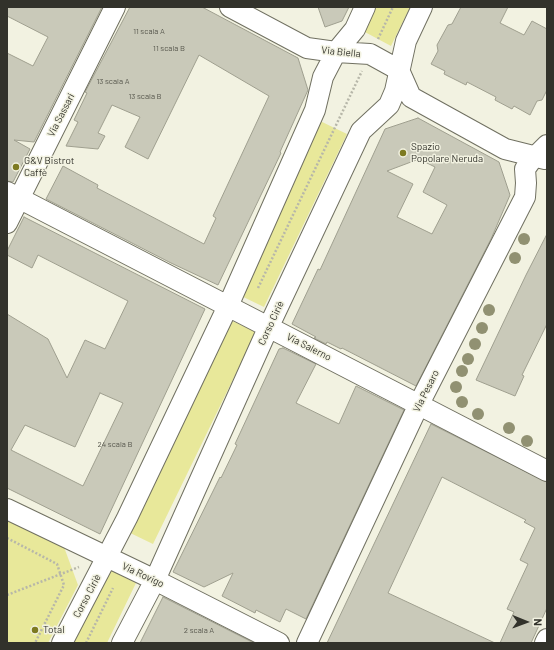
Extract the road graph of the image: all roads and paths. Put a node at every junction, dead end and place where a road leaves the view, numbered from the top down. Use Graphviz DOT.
graph roads {
  1 [pos="116,7"];
  2 [pos="230,7"];
  3 [pos="365,7"];
  4 [pos="422,7"];
  5 [pos="336,52"];
  6 [pos="399,70"];
  7 [pos="543,154"];
  8 [pos="13,195"];
  9 [pos="7,223"];
  10 [pos="228,306"];
  11 [pos="269,326"];
  12 [pos="419,404"];
  13 [pos="547,471"];
  14 [pos="7,509"];
  15 [pos="7,538"];
  16 [pos="107,558"];
  17 [pos="79,567"];
  18 [pos="60,574"];
  19 [pos="155,580"];
  20 [pos="7,595"];
  21 [pos="547,639"];
  22 [pos="35,643"];
  23 [pos="62,643"];
  24 [pos="122,643"];
  25 [pos="279,643"];
  26 [pos="307,643"];
  27 [pos="545,643"];
  1 -- 8 [label="street, Via Sassari"];
  2 -- 5 [label="street, Via Biella"];
  3 -- 5 [label="street, Corso Ciriè"];
  4 -- 6 [label="street, Corso Ciriè"];
  5 -- 6 [label="street, Via Biella"];
  5 -- 10 [label="street, Corso Ciriè"];
  6 -- 7 [label="street"];
  6 -- 11 [label="street, Corso Ciriè"];
  7 -- 12 [label="street, Via Pesaro"];
  8 -- 9 [label="street, Via Sassari"];
  8 -- 10 [label="street, Via Salerno"];
  10 -- 11 [label="street, Via Salerno"];
  10 -- 16 [label="street, Corso Ciriè"];
  11 -- 12 [label="street, Via Salerno"];
  11 -- 19 [label="street, Corso Ciriè"];
  12 -- 13 [label="street, Via Salerno"];
  12 -- 26 [label="street, Via Pesaro"];
  14 -- 16 [label="street, Via Rovigo"];
  15 -- 18 [label="path"];
  16 -- 19 [label="street, Via Rovigo"];
  16 -- 23 [label="street, Corso Ciriè"];
  17 -- 18 [label="path"];
  18 -- 20 [label="path"];
  18 -- 22 [label="path"];
  19 -- 24 [label="street, Corso Ciriè"];
  19 -- 25 [label="street, Via Rovigo"];
  21 -- 27 [label="street"];
}
